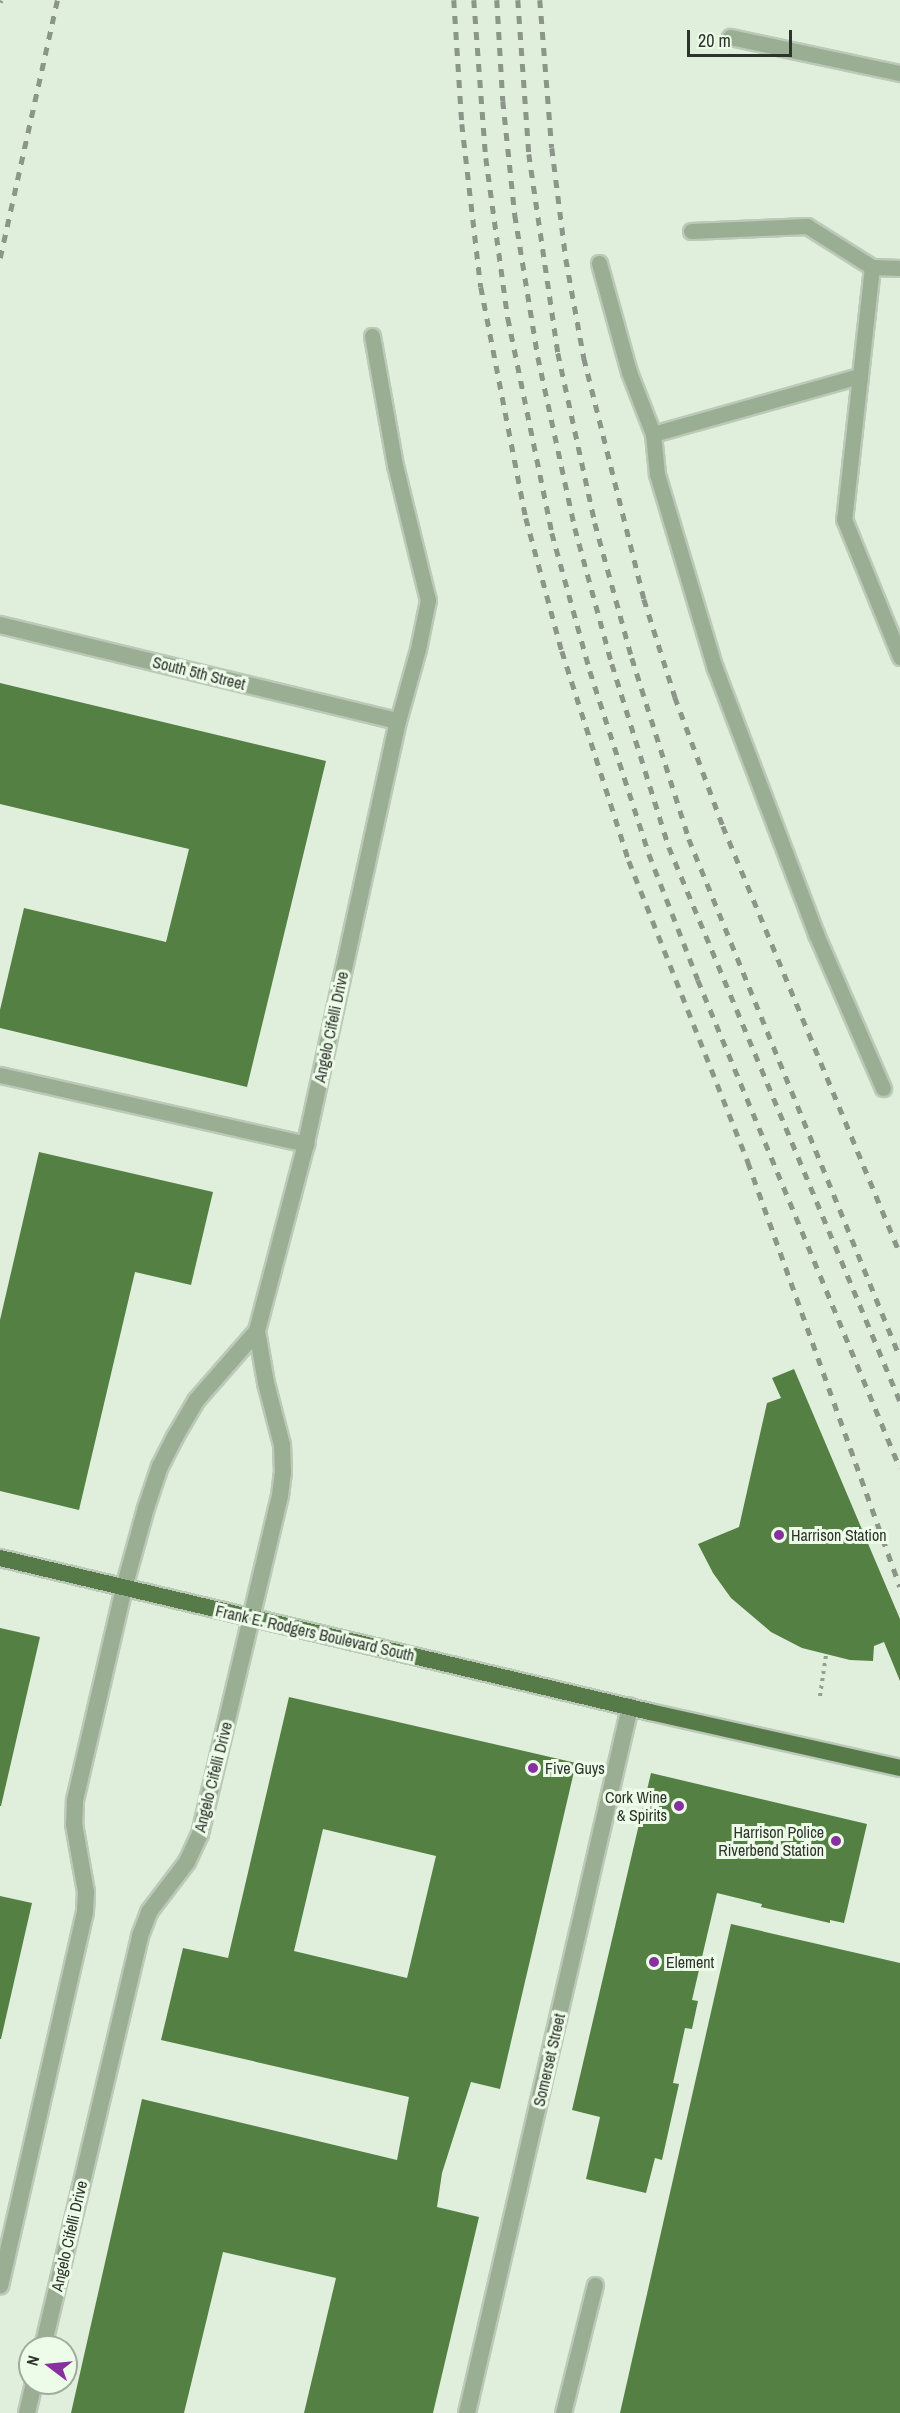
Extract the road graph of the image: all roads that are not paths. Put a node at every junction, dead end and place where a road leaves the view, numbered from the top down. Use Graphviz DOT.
graph roads {
  1 [pos="730,38"];
  2 [pos="900,73"];
  3 [pos="691,231"];
  4 [pos="599,263"];
  5 [pos="872,267"];
  6 [pos="900,268"];
  7 [pos="372,336"];
  8 [pos="860,376"];
  9 [pos="652,434"];
  10 [pos="0,625"];
  11 [pos="900,657"];
  12 [pos="398,721"];
  13 [pos="0,1075"];
  14 [pos="883,1088"];
  15 [pos="306,1144"];
  16 [pos="257,1331"];
  17 [pos="0,1558"];
  18 [pos="124,1588"];
  19 [pos="251,1617"];
  20 [pos="630,1707"];
  21 [pos="900,1768"];
  22 [pos="0,2285"];
  23 [pos="594,2285"];
  24 [pos="46,2335"];
  25 [pos="31,2395"];
  26 [pos="27,2413"];
  27 [pos="467,2413"];
  28 [pos="563,2413"];
  1 -- 2 [label="lane"];
  3 -- 5 [label="lane"];
  4 -- 9 [label="lane"];
  5 -- 6 [label="lane"];
  5 -- 8 [label="lane"];
  7 -- 12 [label="lane"];
  8 -- 9 [label="lane"];
  8 -- 11 [label="lane"];
  9 -- 14 [label="lane"];
  10 -- 12 [label="street, South 5th Street"];
  12 -- 15 [label="street, Angelo Cifelli Drive"];
  13 -- 15 [label="lane"];
  15 -- 16 [label="street, Angelo Cifelli Drive"];
  16 -- 18 [label="street, Angelo Cifelli Drive"];
  16 -- 19 [label="street, Angelo Cifelli Drive"];
  17 -- 18 [label="main road, Frank E. Rodgers Boulevard South"];
  18 -- 19 [label="main road, Frank E. Rodgers Boulevard South"];
  18 -- 22 [label="street, Angelo Cifelli Drive"];
  19 -- 20 [label="main road, Frank E. Rodgers Boulevard South"];
  19 -- 24 [label="street, Angelo Cifelli Drive"];
  20 -- 21 [label="main road, Frank E. Rodgers Boulevard South"];
  20 -- 27 [label="street, Somerset Street"];
  23 -- 28 [label="lane"];
  25 -- 26 [label="street"];
}
